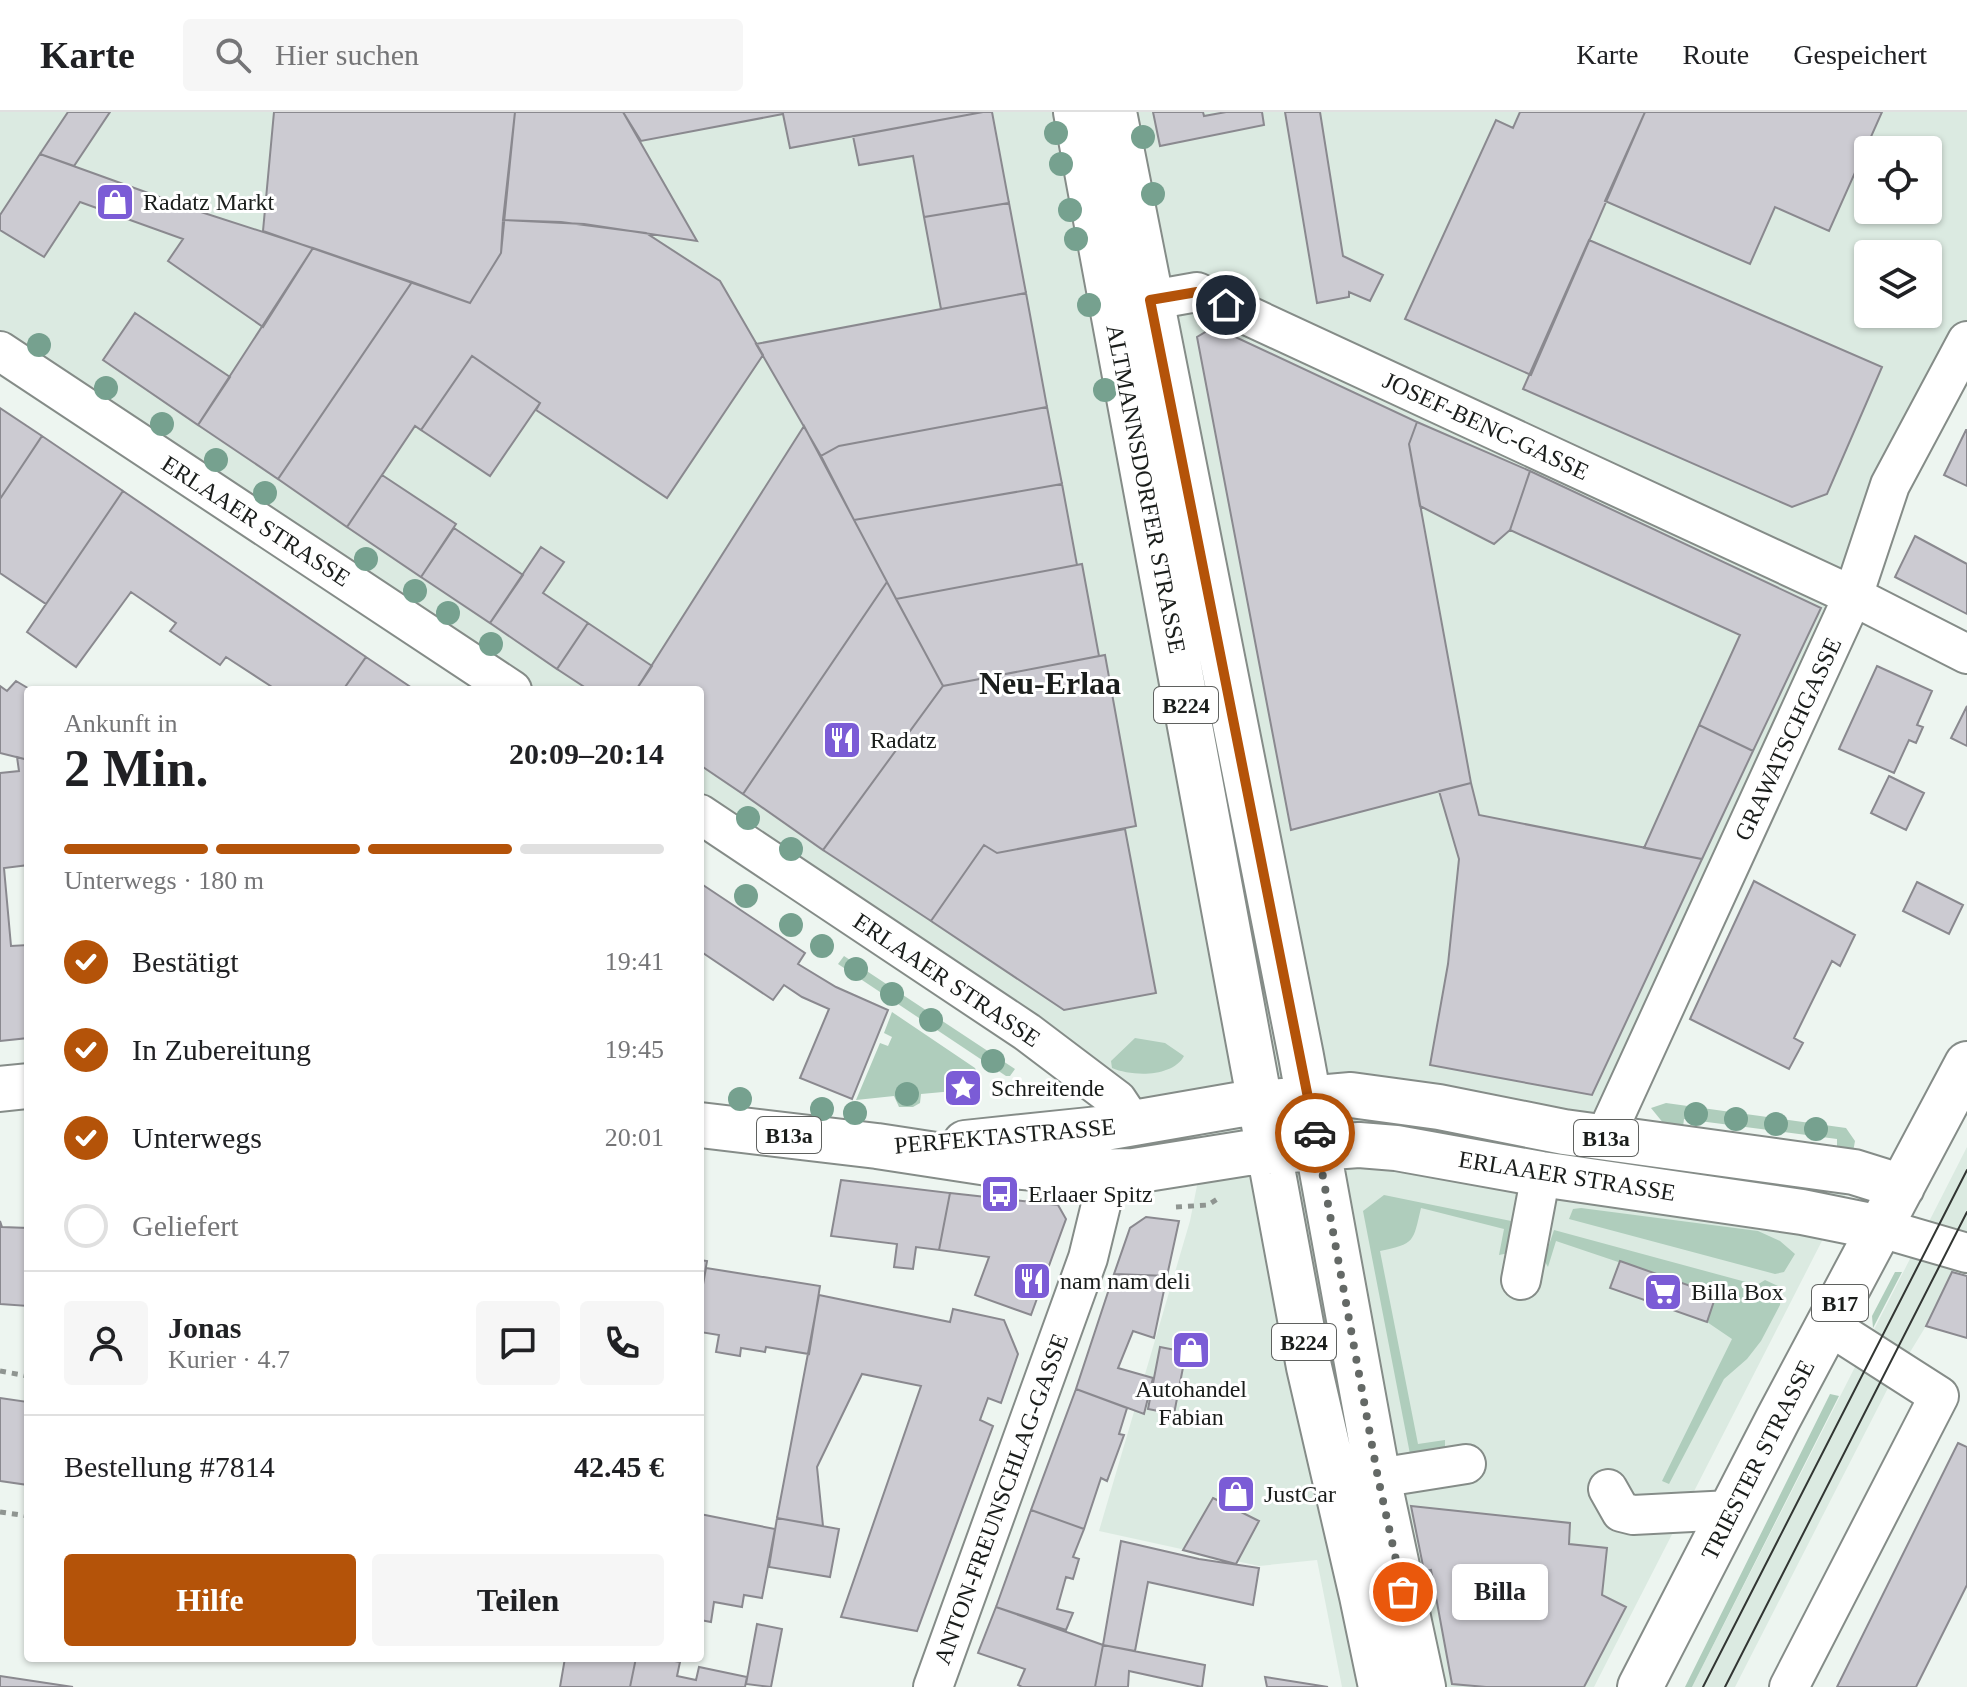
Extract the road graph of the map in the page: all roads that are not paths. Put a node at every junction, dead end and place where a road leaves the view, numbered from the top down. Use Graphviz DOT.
graph roads {
  1 [pos="1076,112"];
  2 [pos="1114,112"];
  3 [pos="1131,304"];
  4 [pos="1967,341"];
  5 [pos="0,351"];
  6 [pos="1853,596"];
  7 [pos="1967,654"];
  8 [pos="506,686"];
  9 [pos="704,817"];
  10 [pos="1967,1064"];
  11 [pos="24,1086"];
  12 [pos="0,1089"];
  13 [pos="1133,1124"];
  14 [pos="1289,1124"];
  15 [pos="704,1125"];
  16 [pos="1605,1137"];
  17 [pos="877,1146"];
  18 [pos="1109,1172"];
  19 [pos="1541,1174"];
  20 [pos="1902,1187"];
  21 [pos="1881,1228"];
  22 [pos="1967,1253"];
  23 [pos="1521,1280"];
  24 [pos="1828,1325"];
  25 [pos="1466,1464"];
  26 [pos="1378,1478"];
  27 [pos="1608,1489"];
  28 [pos="1731,1510"];
  29 [pos="933,1687"];
  30 [pos="1381,1687"];
  31 [pos="1423,1687"];
  32 [pos="1640,1687"];
  33 [pos="1789,1687"];
  1 -- 3 [label="main road, ALTMANNSDORFER STRASSE / B224"];
  2 -- 3 [label="main road, ALTMANNSDORFER STRASSE / B224"];
  3 -- 6 [label="street, JOSEF-BENC-GASSE"];
  3 -- 14 [label="main road, ALTMANNSDORFER STRASSE / B224"];
  4 -- 6 [label="street, GRAWATSCHGASSE"];
  5 -- 8 [label="street, ERLAAER STRASSE"];
  6 -- 7 [label="street, JOSEF-BENC-GASSE"];
  6 -- 16 [label="street, GRAWATSCHGASSE"];
  9 -- 13 [label="street, ERLAAER STRASSE"];
  10 -- 20 [label="main road, TRIESTER STRASSE / B17"];
  11 -- 12 [label="main road"];
  13 -- 14 [label="main road, ERLAAER STRASSE / B13a"];
  13 -- 17 [label="main road, PERFEKTASTRASSE / B13a"];
  14 -- 16 [label="main road, ERLAAER STRASSE / B13a"];
  14 -- 18 [label="main road, ERLAAER STRASSE / B13a"];
  14 -- 19 [label="main road, ERLAAER STRASSE / B13a"];
  14 -- 26 [label="main road, ALTMANNSDORFER STRASSE / B224"];
  14 -- 30 [label="main road, ALTMANNSDORFER STRASSE / B224"];
  15 -- 17 [label="main road, PERFEKTASTRASSE / B13a"];
  16 -- 20 [label="main road, ERLAAER STRASSE / B13a"];
  17 -- 18 [label="main road, PERFEKTASTRASSE / B13a"];
  18 -- 29 [label="street, ANTON-FREUNSCHLAG-GASSE"];
  19 -- 21 [label="main road, ERLAAER STRASSE / B13a"];
  19 -- 23 [label="street"];
  20 -- 21 [label="main road, TRIESTER STRASSE / B17"];
  21 -- 22 [label="street"];
  21 -- 24 [label="main road, TRIESTER STRASSE / B17"];
  24 -- 28 [label="main road, TRIESTER STRASSE / B17"];
  24 -- 33 [label="street"];
  25 -- 26 [label="street"];
  26 -- 31 [label="main road, ALTMANNSDORFER STRASSE / B224"];
  27 -- 28 [label="street"];
  28 -- 32 [label="main road, TRIESTER STRASSE / B17"];
}
